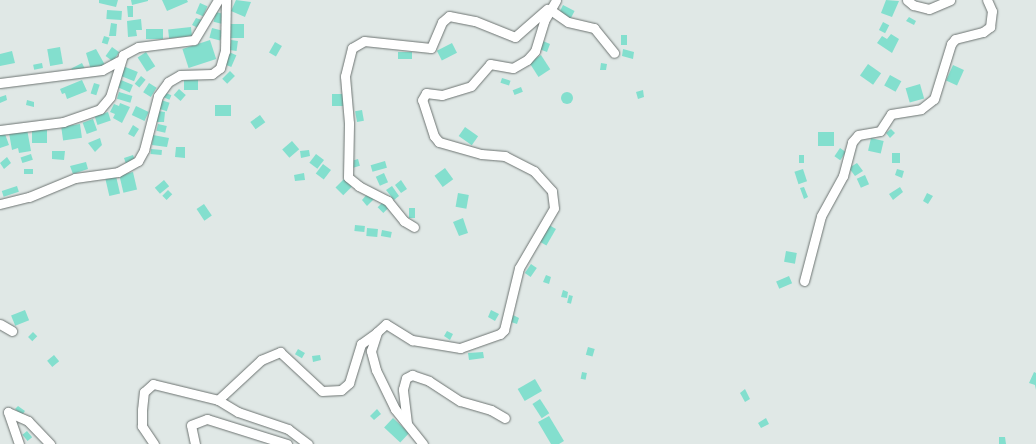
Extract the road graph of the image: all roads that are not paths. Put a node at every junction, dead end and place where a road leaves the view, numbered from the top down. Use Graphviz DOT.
graph roads {
  1 [pos="218,0"];
  2 [pos="226,0"];
  3 [pos="555,0"];
  4 [pos="907,0"];
  5 [pos="950,0"];
  6 [pos="987,0"];
  7 [pos="552,11"];
  8 [pos="614,53"];
  9 [pos="119,60"];
  10 [pos="0,83"];
  11 [pos="0,130"];
  12 [pos="0,204"];
  13 [pos="414,227"];
  14 [pos="804,281"];
  15 [pos="0,324"];
  16 [pos="12,331"];
  17 [pos="377,332"];
  18 [pos="218,400"];
  19 [pos="504,418"];
  20 [pos="407,423"];
  21 [pos="19,444"];
  22 [pos="50,444"];
  23 [pos="154,444"];
  24 [pos="195,444"];
  25 [pos="287,444"];
  26 [pos="308,444"];
  27 [pos="423,444"];
  1 -- 9 [label="street"];
  2 -- 12 [label="street"];
  3 -- 7 [label="street"];
  3 -- 13 [label="street"];
  4 -- 5 [label="street"];
  6 -- 14 [label="street"];
  7 -- 8 [label="street"];
  7 -- 17 [label="street"];
  9 -- 10 [label="street"];
  9 -- 11 [label="street"];
  15 -- 16 [label="street"];
  17 -- 18 [label="street"];
  17 -- 20 [label="street"];
  18 -- 23 [label="street"];
  18 -- 26 [label="street"];
  19 -- 20 [label="street"];
  20 -- 27 [label="street"];
  21 -- 22 [label="street"];
  24 -- 25 [label="street"];
}
